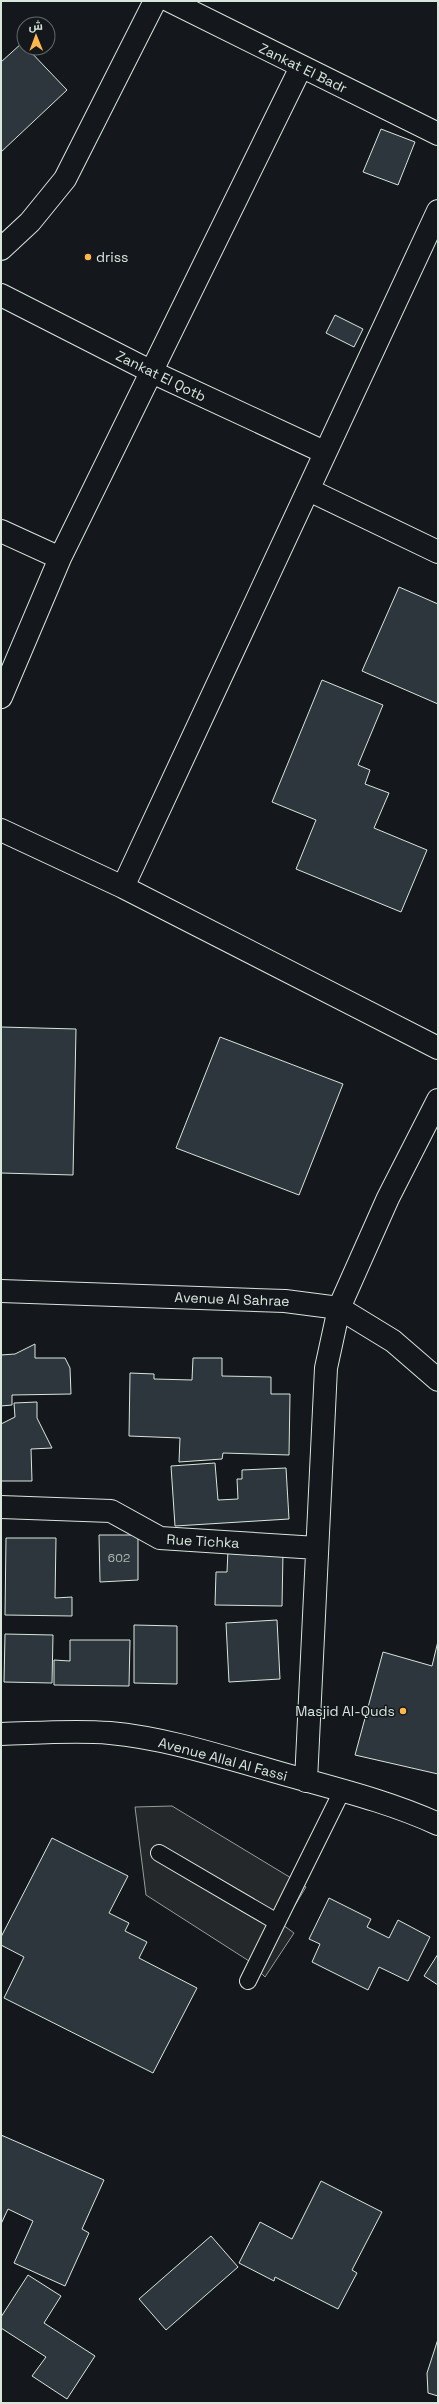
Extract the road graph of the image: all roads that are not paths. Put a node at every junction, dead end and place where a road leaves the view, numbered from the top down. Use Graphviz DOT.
graph roads {
  1 [pos="155,1"];
  2 [pos="170,1"];
  3 [pos="301,67"];
  4 [pos="438,134"];
  5 [pos="438,211"];
  6 [pos="1,248"];
  7 [pos="1,295"];
  8 [pos="152,372"];
  9 [pos="324,452"];
  10 [pos="309,490"];
  11 [pos="1,531"];
  12 [pos="438,552"];
  13 [pos="60,558"];
  14 [pos="1,697"];
  15 [pos="1,830"];
  16 [pos="123,887"];
  17 [pos="438,1048"];
  18 [pos="438,1100"];
  19 [pos="1,1291"];
  20 [pos="339,1308"];
  21 [pos="438,1380"];
  22 [pos="1,1507"];
  23 [pos="317,1548"];
  24 [pos="1,1734"];
  25 [pos="306,1780"];
  26 [pos="342,1791"];
  27 [pos="438,1824"];
  28 [pos="158,1853"];
  29 [pos="277,1922"];
  30 [pos="248,1981"];
  1 -- 6 [label="street"];
  2 -- 3 [label="street, Zankat El Badr"];
  3 -- 4 [label="street, Zankat El Badr"];
  3 -- 8 [label="street"];
  5 -- 9 [label="street"];
  7 -- 8 [label="street, Zankat El Qotb"];
  8 -- 9 [label="street, Zankat El Qotb"];
  8 -- 13 [label="street"];
  9 -- 10 [label="street"];
  10 -- 12 [label="street"];
  10 -- 16 [label="street"];
  11 -- 13 [label="street"];
  13 -- 14 [label="street"];
  15 -- 16 [label="street"];
  16 -- 17 [label="street"];
  18 -- 20 [label="street"];
  19 -- 20 [label="street, Avenue Al Sahrae"];
  20 -- 21 [label="street, Avenue Al Sahrae"];
  20 -- 23 [label="street"];
  22 -- 23 [label="street, Rue Tichka"];
  23 -- 25 [label="street"];
  24 -- 25 [label="street, Avenue Allal Al Fassi"];
  25 -- 26 [label="street, Avenue Allal Al Fassi"];
  26 -- 27 [label="street, Avenue Allal Al Fassi"];
  26 -- 29 [label="lane"];
  28 -- 29 [label="lane"];
  29 -- 30 [label="lane"];
}
